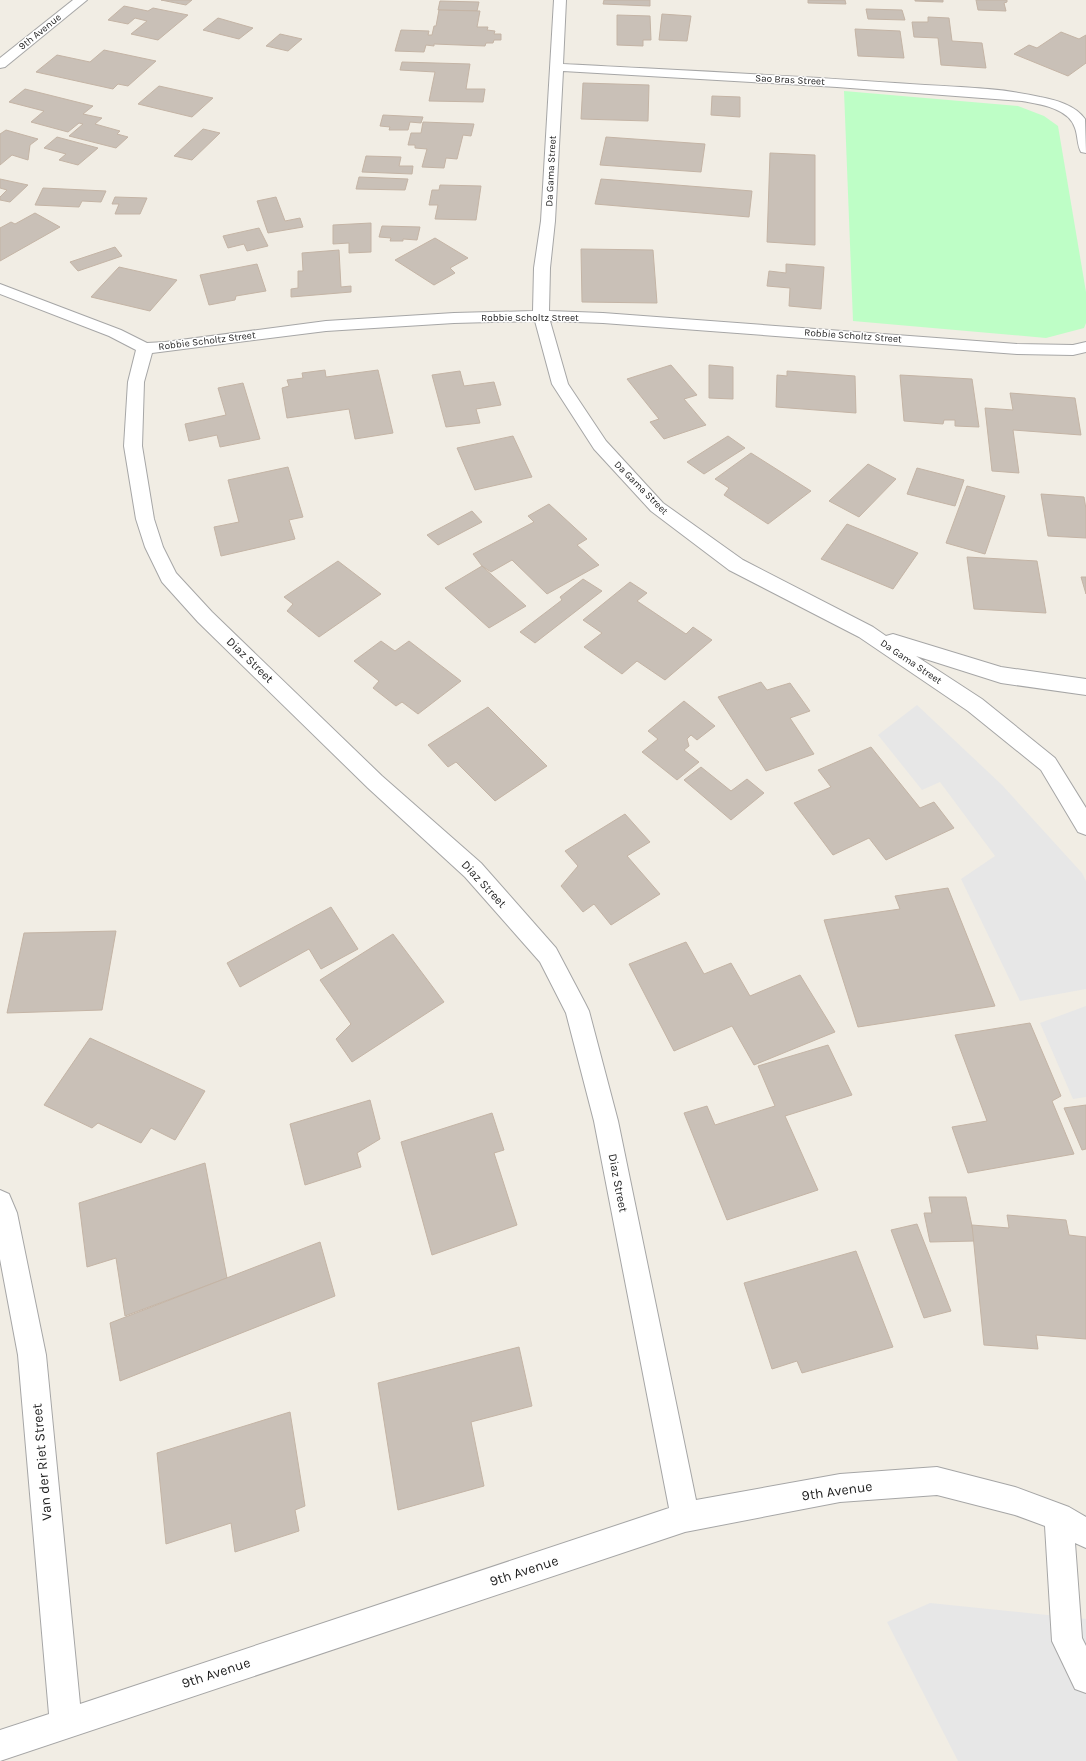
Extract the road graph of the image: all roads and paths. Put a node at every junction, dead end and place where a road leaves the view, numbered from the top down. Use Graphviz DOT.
graph roads {
  1 [pos="81,0"];
  2 [pos="560,0"];
  3 [pos="0,64"];
  4 [pos="556,67"];
  5 [pos="1086,149"];
  6 [pos="0,289"];
  7 [pos="541,316"];
  8 [pos="145,348"];
  9 [pos="1079,348"];
  10 [pos="866,632"];
  11 [pos="1086,687"];
  12 [pos="1086,826"];
  13 [pos="0,1203"];
  14 [pos="685,1517"];
  15 [pos="1072,1517"];
  16 [pos="1086,1533"];
  17 [pos="1086,1678"];
  18 [pos="66,1724"];
  19 [pos="0,1746"];
  1 -- 3 [label="street, 9th Avenue"];
  2 -- 4 [label="street, Da Gama Street"];
  4 -- 5 [label="street, Sao Bras Street"];
  4 -- 7 [label="street, Da Gama Street"];
  6 -- 8 [label="street, Robbie Scholtz Street"];
  7 -- 8 [label="street, Robbie Scholtz Street"];
  7 -- 9 [label="street, Robbie Scholtz Street"];
  7 -- 10 [label="street, Da Gama Street"];
  8 -- 14 [label="street, Diaz Street"];
  10 -- 11 [label="street"];
  10 -- 12 [label="street, Da Gama Street"];
  13 -- 18 [label="street, Van der Riet Street"];
  14 -- 15 [label="street, 9th Avenue"];
  14 -- 18 [label="street, 9th Avenue"];
  15 -- 16 [label="street, 9th Avenue"];
  15 -- 17 [label="street"];
  18 -- 19 [label="street, 9th Avenue"];
}
